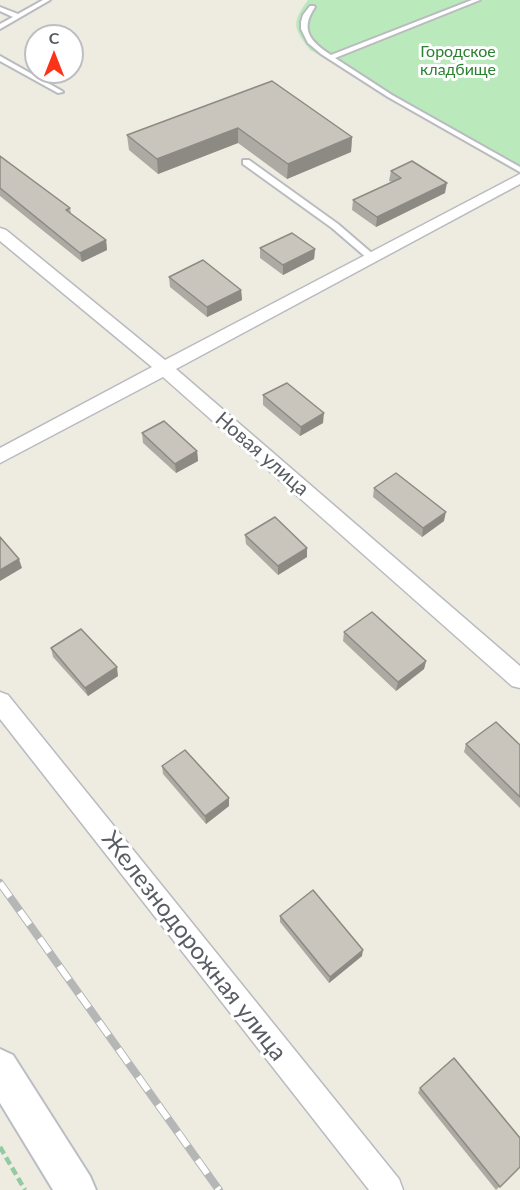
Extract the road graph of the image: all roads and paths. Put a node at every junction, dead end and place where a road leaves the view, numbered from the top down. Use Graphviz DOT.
graph roads {
  1 [pos="47,0"];
  2 [pos="477,0"];
  3 [pos="312,7"];
  4 [pos="0,9"];
  5 [pos="17,16"];
  6 [pos="0,27"];
  7 [pos="0,58"];
  8 [pos="330,58"];
  9 [pos="60,92"];
  10 [pos="246,162"];
  11 [pos="520,170"];
  12 [pos="520,178"];
  13 [pos="0,233"];
  14 [pos="370,257"];
  15 [pos="164,368"];
  16 [pos="0,456"];
  17 [pos="520,679"];
  18 [pos="0,702"];
  19 [pos="0,1068"];
  20 [pos="0,1147"];
  21 [pos="25,1190"];
  22 [pos="76,1190"];
  23 [pos="388,1190"];
  1 -- 5 [label="lane"];
  2 -- 8 [label="lane"];
  3 -- 8 [label="lane"];
  4 -- 5 [label="lane"];
  5 -- 6 [label="lane"];
  7 -- 9 [label="lane"];
  8 -- 11 [label="lane"];
  10 -- 14 [label="lane"];
  12 -- 14 [label="street"];
  13 -- 15 [label="street, Новая улица"];
  14 -- 15 [label="street"];
  15 -- 16 [label="street"];
  15 -- 17 [label="street, Новая улица"];
  18 -- 23 [label="street, Железнодорожная улица"];
  19 -- 22 [label="main road"];
  20 -- 21 [label="path"];
}
